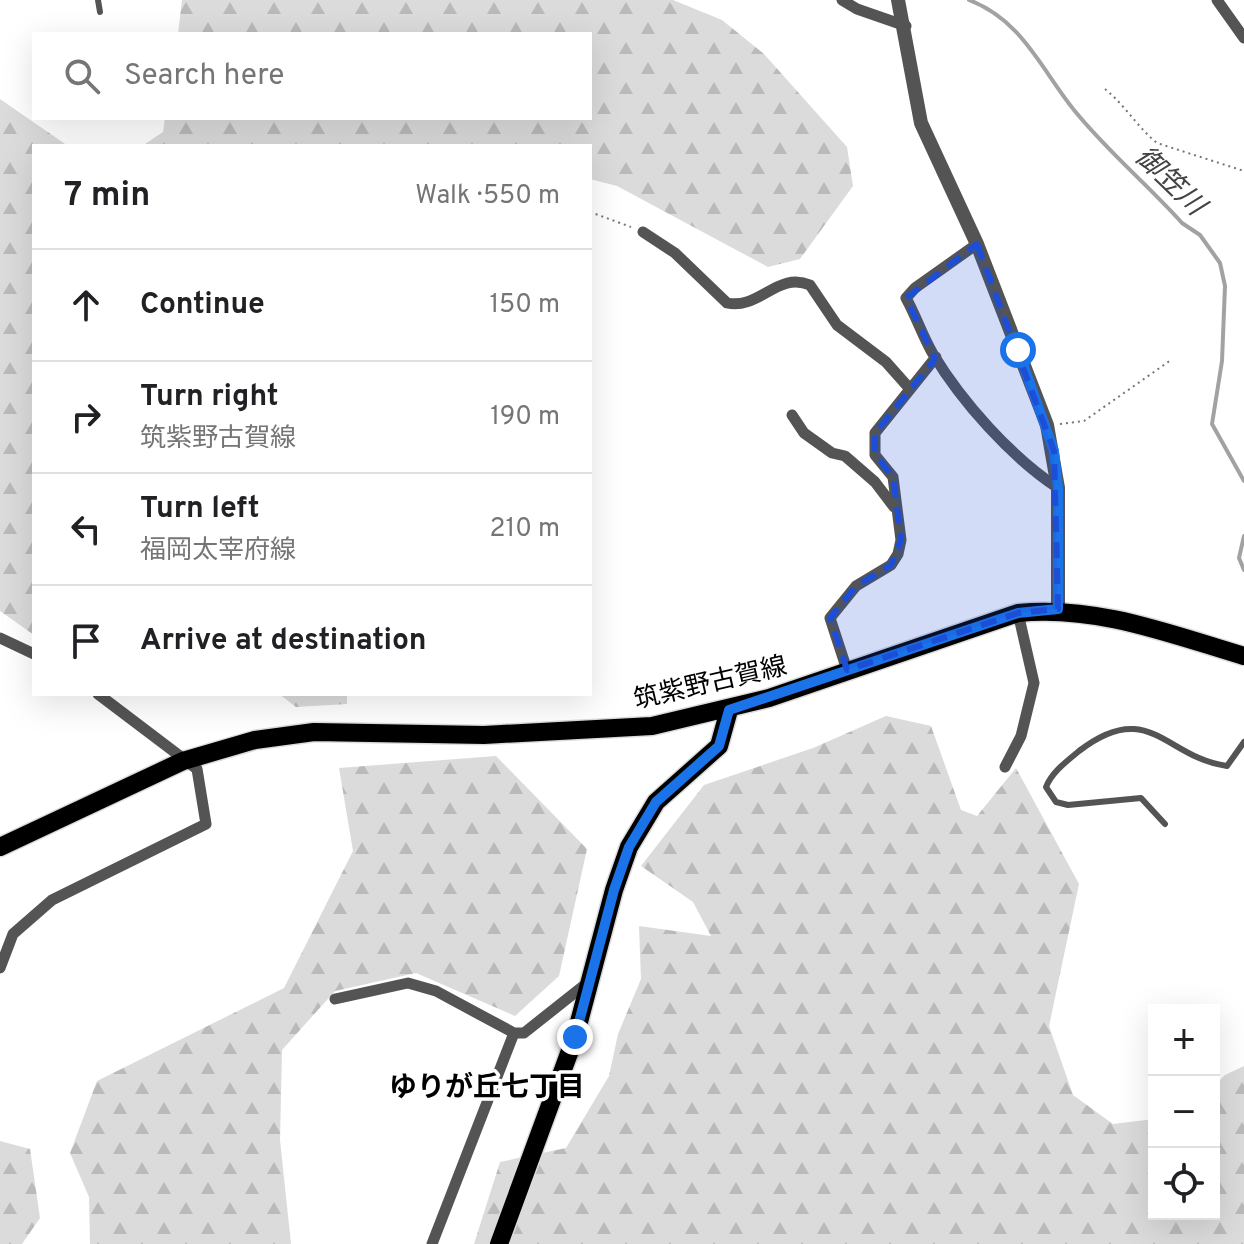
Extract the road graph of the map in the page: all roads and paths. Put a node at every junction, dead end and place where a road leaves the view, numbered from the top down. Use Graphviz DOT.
graph roads {
  1 [pos="98,0"];
  2 [pos="842,0"];
  3 [pos="898,0"];
  4 [pos="1217,0"];
  5 [pos="100,12"];
  6 [pos="906,26"];
  7 [pos="1244,38"];
  8 [pos="1105,89"];
  9 [pos="1244,171"];
  10 [pos="592,213"];
  11 [pos="643,232"];
  12 [pos="977,244"];
  13 [pos="936,357"];
  14 [pos="1171,360"];
  15 [pos="910,389"];
  16 [pos="792,415"];
  17 [pos="1047,425"];
  18 [pos="1058,488"];
  19 [pos="896,511"];
  20 [pos="1058,609"];
  21 [pos="1018,613"];
  22 [pos="0,638"];
  23 [pos="32,653"];
  24 [pos="1244,656"];
  25 [pos="847,670"];
  26 [pos="101,696"];
  27 [pos="729,710"];
  28 [pos="1244,742"];
  29 [pos="183,761"];
  30 [pos="1005,767"];
  31 [pos="1165,824"];
  32 [pos="0,847"];
  33 [pos="0,968"];
  34 [pos="589,987"];
  35 [pos="335,999"];
  36 [pos="514,1033"];
  37 [pos="432,1244"];
  38 [pos="499,1244"];
  1 -- 5 [label="lane"];
  2 -- 6 [label="street"];
  3 -- 6 [label="street"];
  4 -- 7 [label="street"];
  6 -- 12 [label="street"];
  8 -- 9 [label="path"];
  10 -- 11 [label="path"];
  11 -- 15 [label="street"];
  12 -- 13 [label="street"];
  12 -- 17 [label="street"];
  13 -- 15 [label="street"];
  13 -- 18 [label="street"];
  14 -- 17 [label="path"];
  15 -- 19 [label="street"];
  16 -- 19 [label="street"];
  17 -- 18 [label="street"];
  18 -- 20 [label="street"];
  19 -- 25 [label="street"];
  20 -- 21 [label="main road, 筑紫野古賀線"];
  20 -- 24 [label="main road, 筑紫野古賀線"];
  21 -- 25 [label="main road, 筑紫野古賀線"];
  21 -- 30 [label="street"];
  22 -- 23 [label="street"];
  25 -- 27 [label="main road, 筑紫野古賀線"];
  26 -- 29 [label="street"];
  27 -- 29 [label="main road, 筑紫野古賀線"];
  27 -- 34 [label="main road"];
  28 -- 31 [label="lane"];
  29 -- 32 [label="main road, 筑紫野古賀線"];
  29 -- 33 [label="street"];
  34 -- 36 [label="street"];
  34 -- 38 [label="main road"];
  35 -- 36 [label="street"];
  36 -- 37 [label="street"];
}
